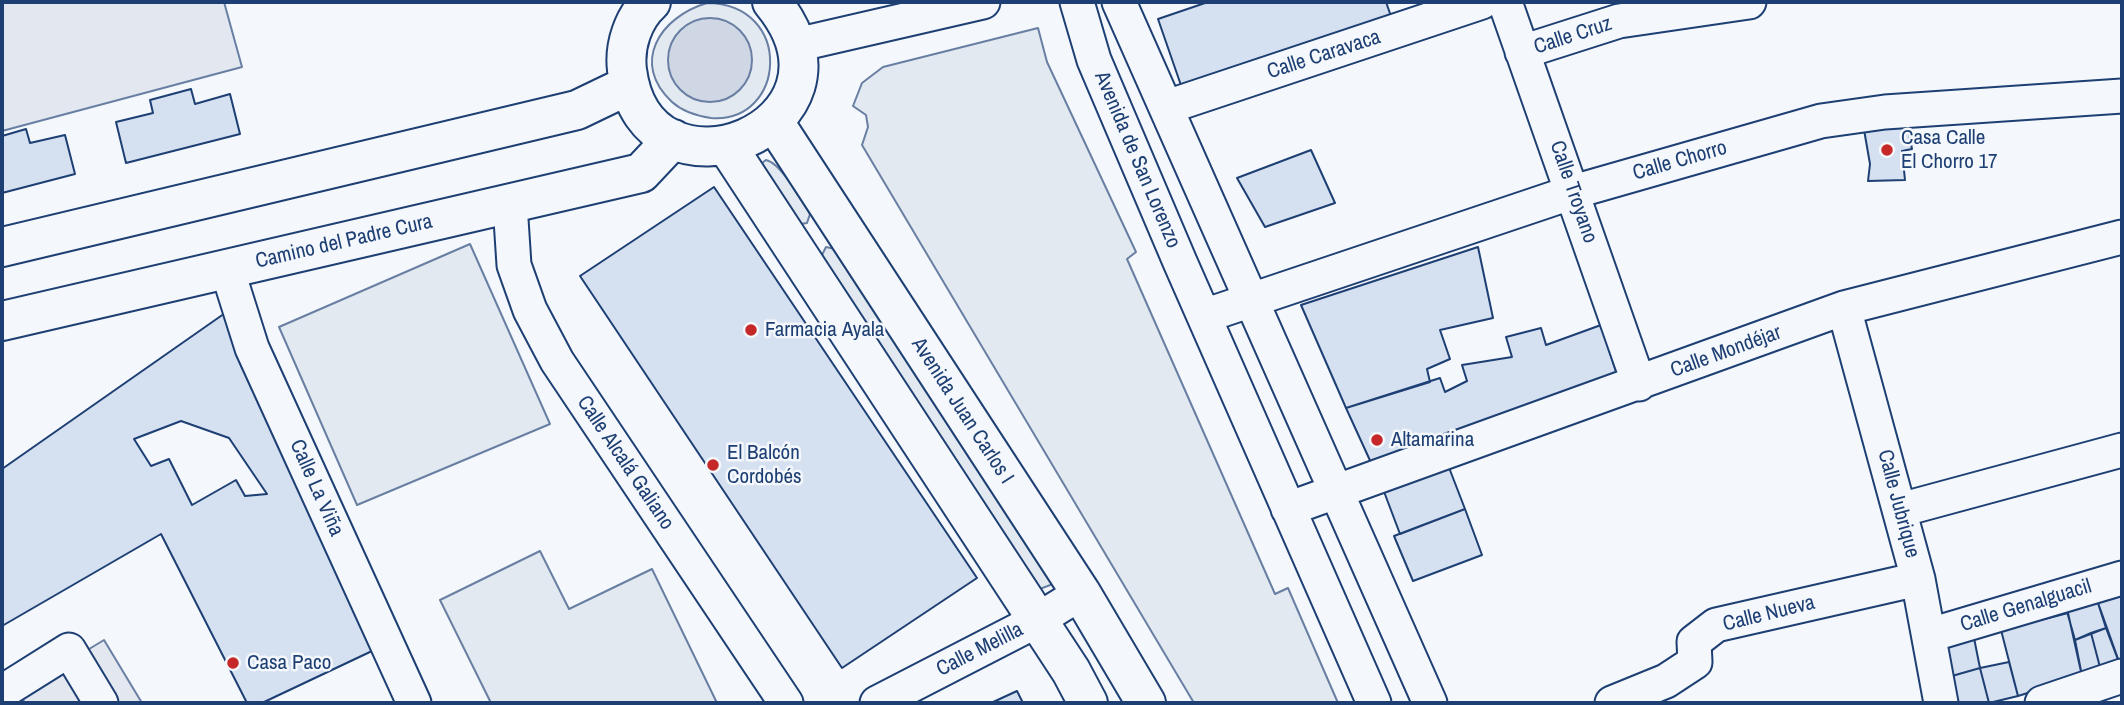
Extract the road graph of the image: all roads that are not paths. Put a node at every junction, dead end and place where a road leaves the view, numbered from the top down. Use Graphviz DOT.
graph roads {
  1 [pos="772,2"];
  2 [pos="983,2"];
  3 [pos="1077,2"];
  4 [pos="1119,2"];
  5 [pos="1482,2"];
  6 [pos="1506,2"];
  7 [pos="1749,2"];
  8 [pos="631,11"];
  9 [pos="1411,14"];
  10 [pos="796,45"];
  11 [pos="1522,52"];
  12 [pos="629,85"];
  13 [pos="2122,96"];
  14 [pos="1167,107"];
  15 [pos="774,122"];
  16 [pos="673,139"];
  17 [pos="727,146"];
  18 [pos="1573,192"];
  19 [pos="510,204"];
  20 [pos="2122,237"];
  21 [pos="2,247"];
  22 [pos="227,269"];
  23 [pos="1251,298"];
  24 [pos="1844,308"];
  25 [pos="1204,316"];
  26 [pos="2,321"];
  27 [pos="1639,384"];
  28 [pos="2122,450"];
  29 [pos="1336,490"];
  30 [pos="1288,509"];
  31 [pos="1900,509"];
  32 [pos="2122,578"];
  33 [pos="1918,579"];
  34 [pos="1081,593"];
  35 [pos="1036,621"];
  36 [pos="1930,635"];
  37 [pos="2122,676"];
  38 [pos="2,692"];
  39 [pos="1670,692"];
  40 [pos="101,703"];
  41 [pos="414,703"];
  42 [pos="786,703"];
  43 [pos="877,703"];
  44 [pos="1088,703"];
  45 [pos="1146,703"];
  46 [pos="1374,703"];
  47 [pos="1430,703"];
  48 [pos="1612,703"];
  49 [pos="1941,703"];
  50 [pos="2042,703"];
  1 -- 10 [label="main road"];
  2 -- 10 [label="street"];
  3 -- 25 [label="street, Avenida de San Lorenzo"];
  4 -- 14 [label="street"];
  5 -- 9 [label="street, Calle Caravaca"];
  6 -- 11 [label="street, Calle Troyano"];
  7 -- 11 [label="street, Calle Cruz"];
  8 -- 12 [label="main road"];
  9 -- 14 [label="street, Calle Caravaca"];
  10 -- 15 [label="main road"];
  11 -- 18 [label="street, Calle Troyano"];
  12 -- 16 [label="main road"];
  12 -- 21 [label="main road"];
  13 -- 18 [label="street, Calle Chorro"];
  14 -- 23 [label="street"];
  15 -- 17 [label="main road"];
  15 -- 34 [label="main road, Avenida Juan Carlos I"];
  16 -- 17 [label="main road"];
  16 -- 19 [label="main road, Camino del Padre Cura"];
  17 -- 35 [label="main road"];
  18 -- 23 [label="street, Calle Chorro"];
  18 -- 27 [label="street, Calle Troyano"];
  19 -- 22 [label="main road, Camino del Padre Cura"];
  19 -- 42 [label="street, Calle Alcalá Galiano"];
  20 -- 24 [label="street, Calle Mondéjar"];
  22 -- 26 [label="main road, Camino del Padre Cura"];
  22 -- 41 [label="street, Calle La Viña"];
  23 -- 25 [label="street"];
  23 -- 29 [label="street"];
  24 -- 27 [label="street, Calle Mondéjar"];
  24 -- 31 [label="street, Calle Jubrique"];
  25 -- 30 [label="street, Avenida de San Lorenzo"];
  27 -- 29 [label="street, Calle Mondéjar"];
  28 -- 31 [label="street"];
  29 -- 30 [label="street"];
  29 -- 47 [label="street"];
  30 -- 46 [label="street, Avenida de San Lorenzo"];
  31 -- 33 [label="street, Calle Jubrique"];
  32 -- 36 [label="street, Calle Genalguacil"];
  33 -- 36 [label="street, Calle Jubrique"];
  33 -- 39 [label="street, Calle Nueva"];
  34 -- 35 [label="street, Calle Melilla"];
  34 -- 45 [label="main road, Avenida Juan Carlos I"];
  35 -- 43 [label="street, Calle Melilla"];
  35 -- 44 [label="main road"];
  36 -- 49 [label="street, Calle Jubrique"];
  37 -- 50 [label="street"];
  38 -- 40 [label="street"];
  39 -- 48 [label="street, Calle Nueva"];
}
